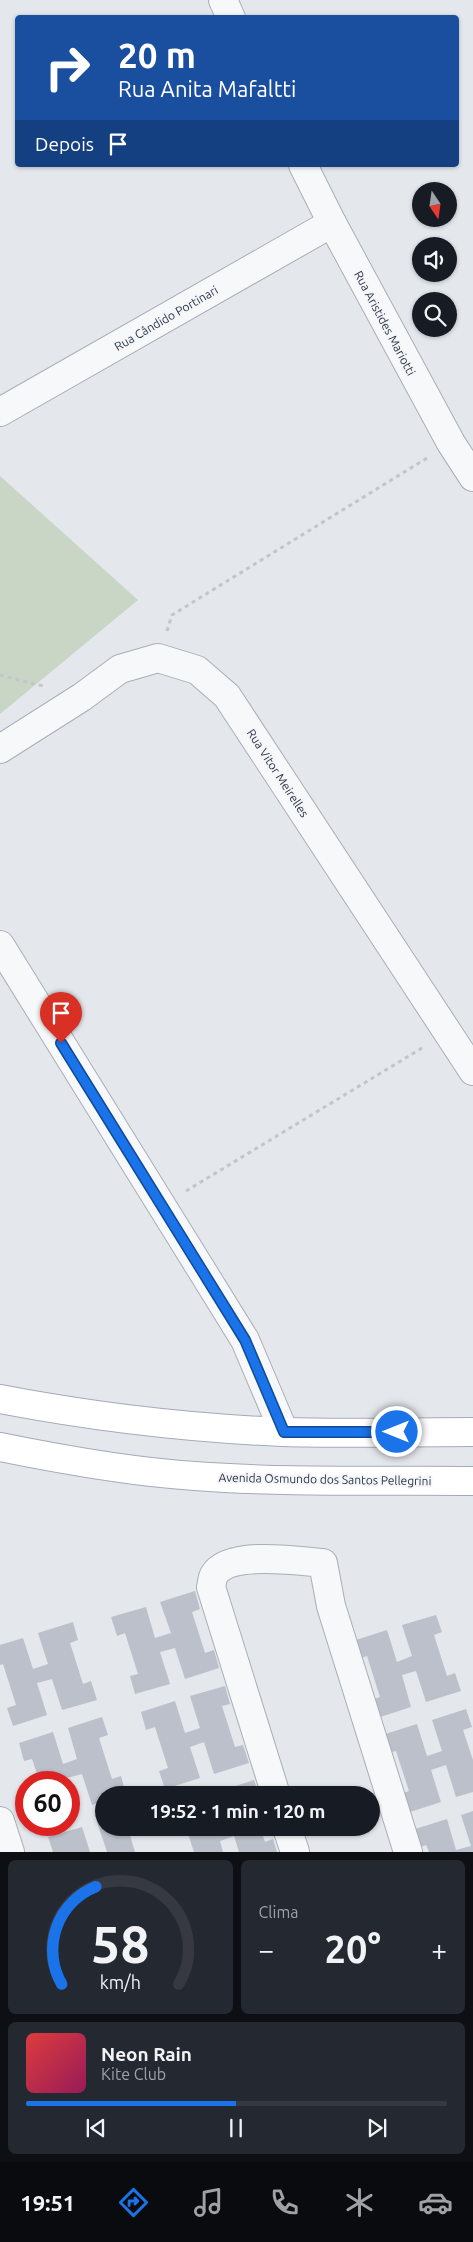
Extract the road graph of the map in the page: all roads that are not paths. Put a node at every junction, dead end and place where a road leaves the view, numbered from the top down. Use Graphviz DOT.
graph roads {
  1 [pos="222,0"];
  2 [pos="230,15"];
  3 [pos="304,167"];
  4 [pos="332,223"];
  5 [pos="0,412"];
  6 [pos="473,477"];
  7 [pos="0,749"];
  8 [pos="0,945"];
  9 [pos="473,1071"];
  10 [pos="0,1399"];
  11 [pos="284,1432"];
  12 [pos="473,1432"];
  13 [pos="0,1447"];
  14 [pos="473,1482"];
  15 [pos="273,1786"];
  16 [pos="0,1821"];
  17 [pos="289,1836"];
  18 [pos="10,1852"];
  19 [pos="294,1852"];
  20 [pos="408,1852"];
  1 -- 2 [label="street"];
  3 -- 4 [label="street, Rua Aristides Mariotti"];
  4 -- 5 [label="street, Rua Cândido Portinari"];
  4 -- 6 [label="street, Rua Aristides Mariotti"];
  7 -- 9 [label="street, Rua Vitor Meirelles"];
  8 -- 11 [label="street"];
  10 -- 11 [label="main road"];
  11 -- 12 [label="main road"];
  13 -- 14 [label="main road, Avenida Osmundo dos Santos Pellegrini"];
  15 -- 20 [label="street"];
  16 -- 18 [label="street"];
  17 -- 19 [label="street"];
}
